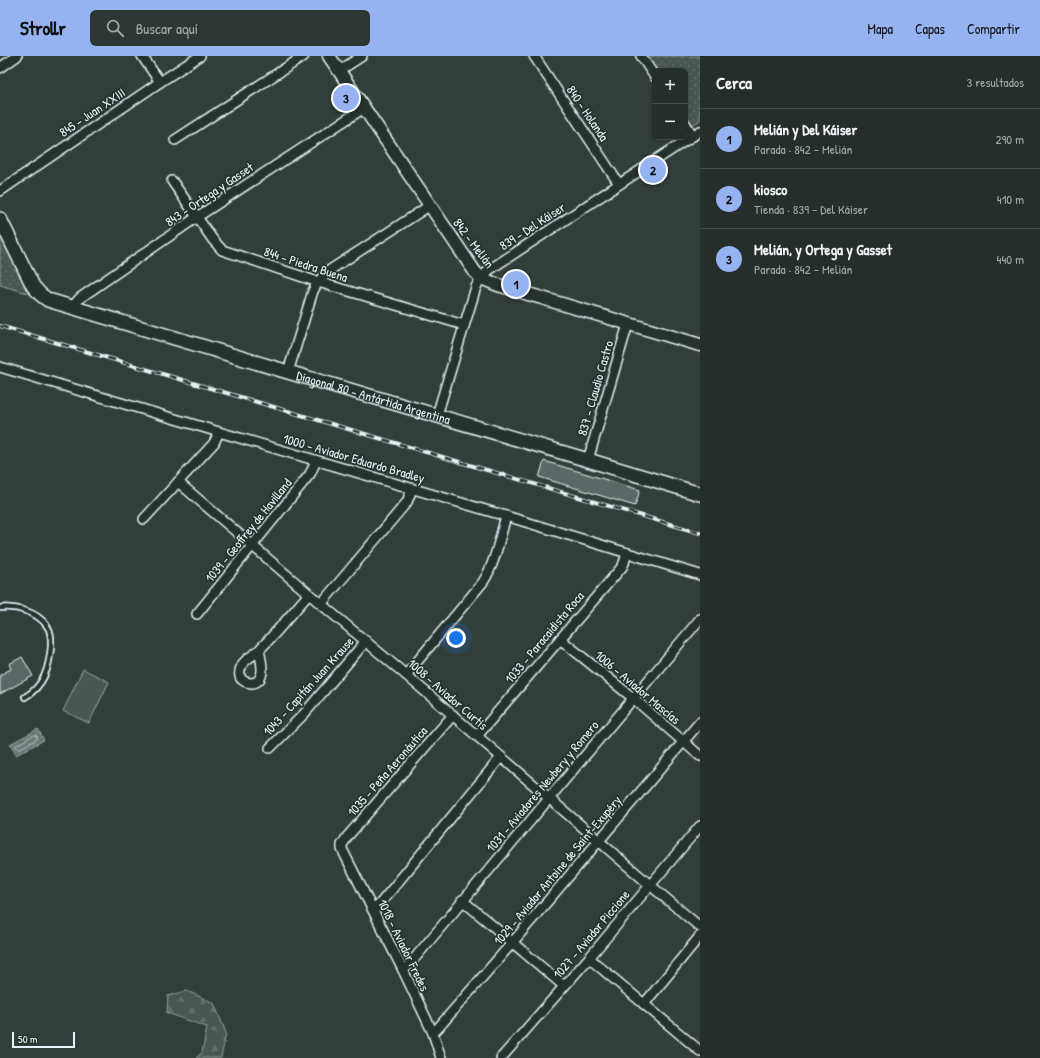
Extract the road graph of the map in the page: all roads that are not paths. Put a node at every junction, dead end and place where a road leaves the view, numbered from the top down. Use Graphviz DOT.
graph roads {
  1 [pos="17,56"];
  2 [pos="142,56"];
  3 [pos="200,56"];
  4 [pos="304,56"];
  5 [pos="330,56"];
  6 [pos="362,56"];
  7 [pos="534,56"];
  8 [pos="641,56"];
  9 [pos="0,68"];
  10 [pos="340,71"];
  11 [pos="652,72"];
  12 [pos="160,82"];
  13 [pos="364,108"];
  14 [pos="688,126"];
  15 [pos="697,133"];
  16 [pos="175,140"];
  17 [pos="172,181"];
  18 [pos="619,184"];
  19 [pos="0,191"];
  20 [pos="429,206"];
  21 [pos="198,217"];
  22 [pos="0,219"];
  23 [pos="481,278"];
  24 [pos="318,282"];
  25 [pos="72,306"];
  26 [pos="628,324"];
  27 [pos="464,325"];
  28 [pos="700,345"];
  29 [pos="0,367"];
  30 [pos="288,372"];
  31 [pos="437,415"];
  32 [pos="219,432"];
  33 [pos="588,460"];
  34 [pos="316,461"];
  35 [pos="178,482"];
  36 [pos="412,489"];
  37 [pos="700,494"];
  38 [pos="506,516"];
  39 [pos="144,519"];
  40 [pos="252,545"];
  41 [pos="627,554"];
  42 [pos="700,575"];
  43 [pos="309,594"];
  44 [pos="321,604"];
  45 [pos="0,608"];
  46 [pos="197,614"];
  47 [pos="700,619"];
  48 [pos="560,639"];
  49 [pos="366,641"];
  50 [pos="259,650"];
  51 [pos="406,675"];
  52 [pos="25,697"];
  53 [pos="633,698"];
  54 [pos="453,715"];
  55 [pos="700,722"];
  56 [pos="477,736"];
  57 [pos="684,742"];
  58 [pos="270,748"];
  59 [pos="700,756"];
  60 [pos="501,757"];
  61 [pos="549,798"];
  62 [pos="700,826"];
  63 [pos="599,841"];
  64 [pos="342,845"];
  65 [pos="650,885"];
  66 [pos="462,900"];
  67 [pos="373,910"];
  68 [pos="700,927"];
  69 [pos="700,936"];
  70 [pos="512,943"];
  71 [pos="589,958"];
  72 [pos="403,970"];
  73 [pos="564,986"];
  74 [pos="644,1004"];
  75 [pos="433,1033"];
  76 [pos="700,1051"];
  77 [pos="441,1058"];
  78 [pos="501,1058"];
  1 -- 9 [label="street"];
  2 -- 12 [label="street"];
  3 -- 12 [label="street, 845 - Juan XXIII"];
  4 -- 16 [label="street"];
  5 -- 10 [label="street, 842 - Melián"];
  6 -- 10 [label="street"];
  7 -- 18 [label="street, 840 - Holanda"];
  8 -- 11 [label="street"];
  10 -- 13 [label="street, 842 - Melián"];
  12 -- 19 [label="street, 845 - Juan XXIII"];
  13 -- 20 [label="street, 842 - Melián"];
  13 -- 21 [label="street, 843 - Ortega y Gasset"];
  14 -- 15 [label="street"];
  15 -- 18 [label="street, 839 - Del Káiser"];
  17 -- 21 [label="street, 844 - Piedra Buena"];
  18 -- 23 [label="street, 839 - Del Káiser"];
  20 -- 23 [label="street, 842 - Melián"];
  20 -- 24 [label="street"];
  21 -- 24 [label="street, 844 - Piedra Buena"];
  21 -- 25 [label="street, 843 - Ortega y Gasset"];
  22 -- 25 [label="main road, Diagonal 80 - Antártida Argentina"];
  23 -- 26 [label="street, 842 - Melián"];
  23 -- 27 [label="street, 839 - Del Káiser"];
  24 -- 27 [label="street, 844 - Piedra Buena"];
  24 -- 30 [label="street"];
  25 -- 30 [label="main road, Diagonal 80 - Antártida Argentina"];
  26 -- 28 [label="street, 842 - Melián"];
  26 -- 33 [label="street, 837 - Claudio Castro"];
  27 -- 31 [label="street, 839 - Del Káiser"];
  29 -- 32 [label="street, 1000 - Aviador Eduardo Bradley"];
  30 -- 31 [label="main road, Diagonal 80 - Antártida Argentina"];
  31 -- 33 [label="main road, Diagonal 80 - Antártida Argentina"];
  32 -- 34 [label="street, 1000 - Aviador Eduardo Bradley"];
  32 -- 35 [label="street"];
  33 -- 37 [label="main road, Diagonal 80 - Antártida Argentina"];
  34 -- 36 [label="street, 1000 - Aviador Eduardo Bradley"];
  34 -- 40 [label="street, 1039 - Geoffrey de Havilland"];
  35 -- 39 [label="street"];
  35 -- 40 [label="street, 1008 - Aviador Curtis"];
  36 -- 38 [label="street, 1000 - Aviador Eduardo Bradley"];
  36 -- 44 [label="street"];
  38 -- 41 [label="street, 1000 - Aviador Eduardo Bradley"];
  38 -- 51 [label="street"];
  40 -- 43 [label="street, 1008 - Aviador Curtis"];
  40 -- 46 [label="street, 1039 - Geoffrey de Havilland"];
  41 -- 42 [label="street, 1000 - Aviador Eduardo Bradley"];
  41 -- 48 [label="street, 1033 - Paracaidista Roca"];
  43 -- 44 [label="street, 1008 - Aviador Curtis"];
  43 -- 50 [label="street"];
  44 -- 49 [label="street, 1008 - Aviador Curtis"];
  45 -- 52 [label="lane"];
  47 -- 53 [label="street, 1031 - Aviadores Newbery y Romero"];
  48 -- 53 [label="street, 1006 - Aviador Mascías"];
  48 -- 56 [label="street, 1033 - Paracaidista Roca"];
  49 -- 51 [label="street, 1008 - Aviador Curtis"];
  49 -- 58 [label="street, 1043 - Capitán Juan Krause"];
  51 -- 54 [label="street, 1008 - Aviador Curtis"];
  53 -- 57 [label="street, 1006 - Aviador Mascías"];
  53 -- 61 [label="street, 1031 - Aviadores Newbery y Romero"];
  54 -- 56 [label="street, 1008 - Aviador Curtis"];
  54 -- 64 [label="street, 1035 - Peña Aeronáutica"];
  55 -- 57 [label="street, 1029 - Aviador Antoine de Saint-Exupéry"];
  56 -- 60 [label="street, 1008 - Aviador Curtis"];
  57 -- 59 [label="street, 1006 - Aviador Mascías"];
  57 -- 63 [label="street, 1029 - Aviador Antoine de Saint-Exupéry"];
  60 -- 61 [label="street, 1008 - Aviador Curtis"];
  60 -- 67 [label="street"];
  61 -- 63 [label="street, 1008 - Aviador Curtis"];
  61 -- 66 [label="street, 1031 - Aviadores Newbery y Romero"];
  62 -- 65 [label="street, 1027 - Aviador Piccione"];
  63 -- 65 [label="street, 1008 - Aviador Curtis"];
  63 -- 70 [label="street, 1029 - Aviador Antoine de Saint-Exupéry"];
  64 -- 67 [label="street, 1018 - Aviador Fredes"];
  65 -- 68 [label="street, 1008 - Aviador Curtis"];
  65 -- 71 [label="street, 1027 - Aviador Piccione"];
  66 -- 70 [label="street"];
  66 -- 72 [label="street, 1031 - Aviadores Newbery y Romero"];
  67 -- 72 [label="street, 1018 - Aviador Fredes"];
  69 -- 74 [label="street"];
  70 -- 73 [label="street"];
  70 -- 75 [label="street, 1029 - Aviador Antoine de Saint-Exupéry"];
  71 -- 73 [label="street, 1027 - Aviador Piccione"];
  71 -- 74 [label="street"];
  72 -- 75 [label="street, 1018 - Aviador Fredes"];
  73 -- 78 [label="street, 1027 - Aviador Piccione"];
  74 -- 76 [label="street"];
  75 -- 77 [label="street, 1018 - Aviador Fredes"];
}
